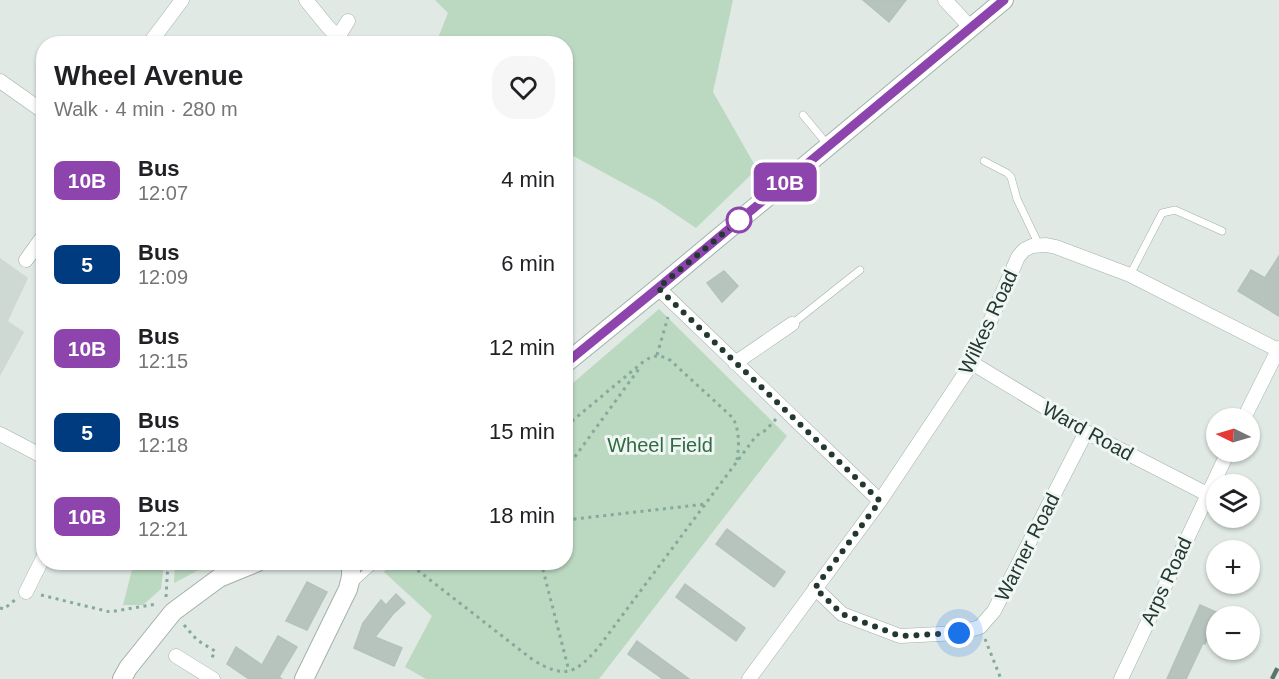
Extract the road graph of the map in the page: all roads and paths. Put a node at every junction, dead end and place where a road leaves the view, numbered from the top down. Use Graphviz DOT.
graph roads {
  1 [pos="182,0"];
  2 [pos="306,0"];
  3 [pos="945,0"];
  4 [pos="1004,0"];
  5 [pos="348,21"];
  6 [pos="971,28"];
  7 [pos="156,36"];
  8 [pos="337,36"];
  9 [pos="342,36"];
  10 [pos="0,81"];
  11 [pos="36,106"];
  12 [pos="803,115"];
  13 [pos="828,146"];
  14 [pos="984,161"];
  15 [pos="1222,231"];
  16 [pos="1039,245"];
  17 [pos="36,246"];
  18 [pos="26,260"];
  19 [pos="860,270"];
  20 [pos="1130,275"];
  21 [pos="658,288"];
  22 [pos="672,302"];
  23 [pos="792,324"];
  24 [pos="1278,349"];
  25 [pos="657,355"];
  26 [pos="573,357"];
  27 [pos="644,362"];
  28 [pos="735,363"];
  29 [pos="972,363"];
  30 [pos="1249,408"];
  31 [pos="784,410"];
  32 [pos="573,420"];
  33 [pos="1086,432"];
  34 [pos="0,434"];
  35 [pos="36,453"];
  36 [pos="573,459"];
  37 [pos="737,462"];
  38 [pos="1206,493"];
  39 [pos="1206,496"];
  40 [pos="880,501"];
  41 [pos="706,504"];
  42 [pos="573,519"];
  43 [pos="37,570"];
  44 [pos="167,570"];
  45 [pos="238,570"];
  46 [pos="351,570"];
  47 [pos="368,570"];
  48 [pos="417,570"];
  49 [pos="543,570"];
  50 [pos="815,588"];
  51 [pos="348,589"];
  52 [pos="26,592"];
  53 [pos="0,608"];
  54 [pos="183,623"];
  55 [pos="980,627"];
  56 [pos="176,656"];
  57 [pos="569,672"];
  58 [pos="207,678"];
  59 [pos="122,679"];
  60 [pos="304,679"];
  61 [pos="749,679"];
  62 [pos="1002,679"];
  63 [pos="1121,679"];
  1 -- 7 [label="street"];
  2 -- 8 [label="street"];
  3 -- 6 [label="street"];
  4 -- 6 [label="street"];
  5 -- 9 [label="street"];
  6 -- 13 [label="street"];
  10 -- 11 [label="street"];
  12 -- 13 [label="lane"];
  13 -- 21 [label="street"];
  14 -- 16 [label="lane"];
  15 -- 20 [label="lane"];
  16 -- 20 [label="street"];
  16 -- 29 [label="street, Wilkes Road"];
  17 -- 18 [label="street"];
  19 -- 23 [label="lane"];
  20 -- 24 [label="street"];
  21 -- 22 [label="street"];
  21 -- 26 [label="street"];
  22 -- 25 [label="path"];
  22 -- 28 [label="street"];
  23 -- 28 [label="street"];
  24 -- 30 [label="street"];
  25 -- 27 [label="path"];
  25 -- 37 [label="path"];
  27 -- 32 [label="path"];
  27 -- 36 [label="path"];
  28 -- 31 [label="street"];
  29 -- 33 [label="street, Ward Road"];
  29 -- 40 [label="street, Wilkes Road"];
  31 -- 37 [label="path"];
  31 -- 40 [label="street"];
  33 -- 38 [label="street, Ward Road"];
  33 -- 55 [label="street, Warner Road"];
  34 -- 35 [label="street"];
  37 -- 41 [label="path"];
  39 -- 63 [label="street, Arps Road"];
  40 -- 50 [label="street, Wilkes Road"];
  41 -- 42 [label="path"];
  41 -- 57 [label="path"];
  43 -- 52 [label="street"];
  44 -- 52 [label="path"];
  45 -- 59 [label="street"];
  46 -- 51 [label="street"];
  47 -- 51 [label="lane"];
  48 -- 57 [label="path"];
  49 -- 57 [label="path"];
  50 -- 55 [label="street"];
  50 -- 61 [label="street, Wilkes Road"];
  51 -- 60 [label="street"];
  52 -- 53 [label="path"];
  54 -- 58 [label="path"];
  55 -- 62 [label="path"];
  56 -- 58 [label="street"];
}
